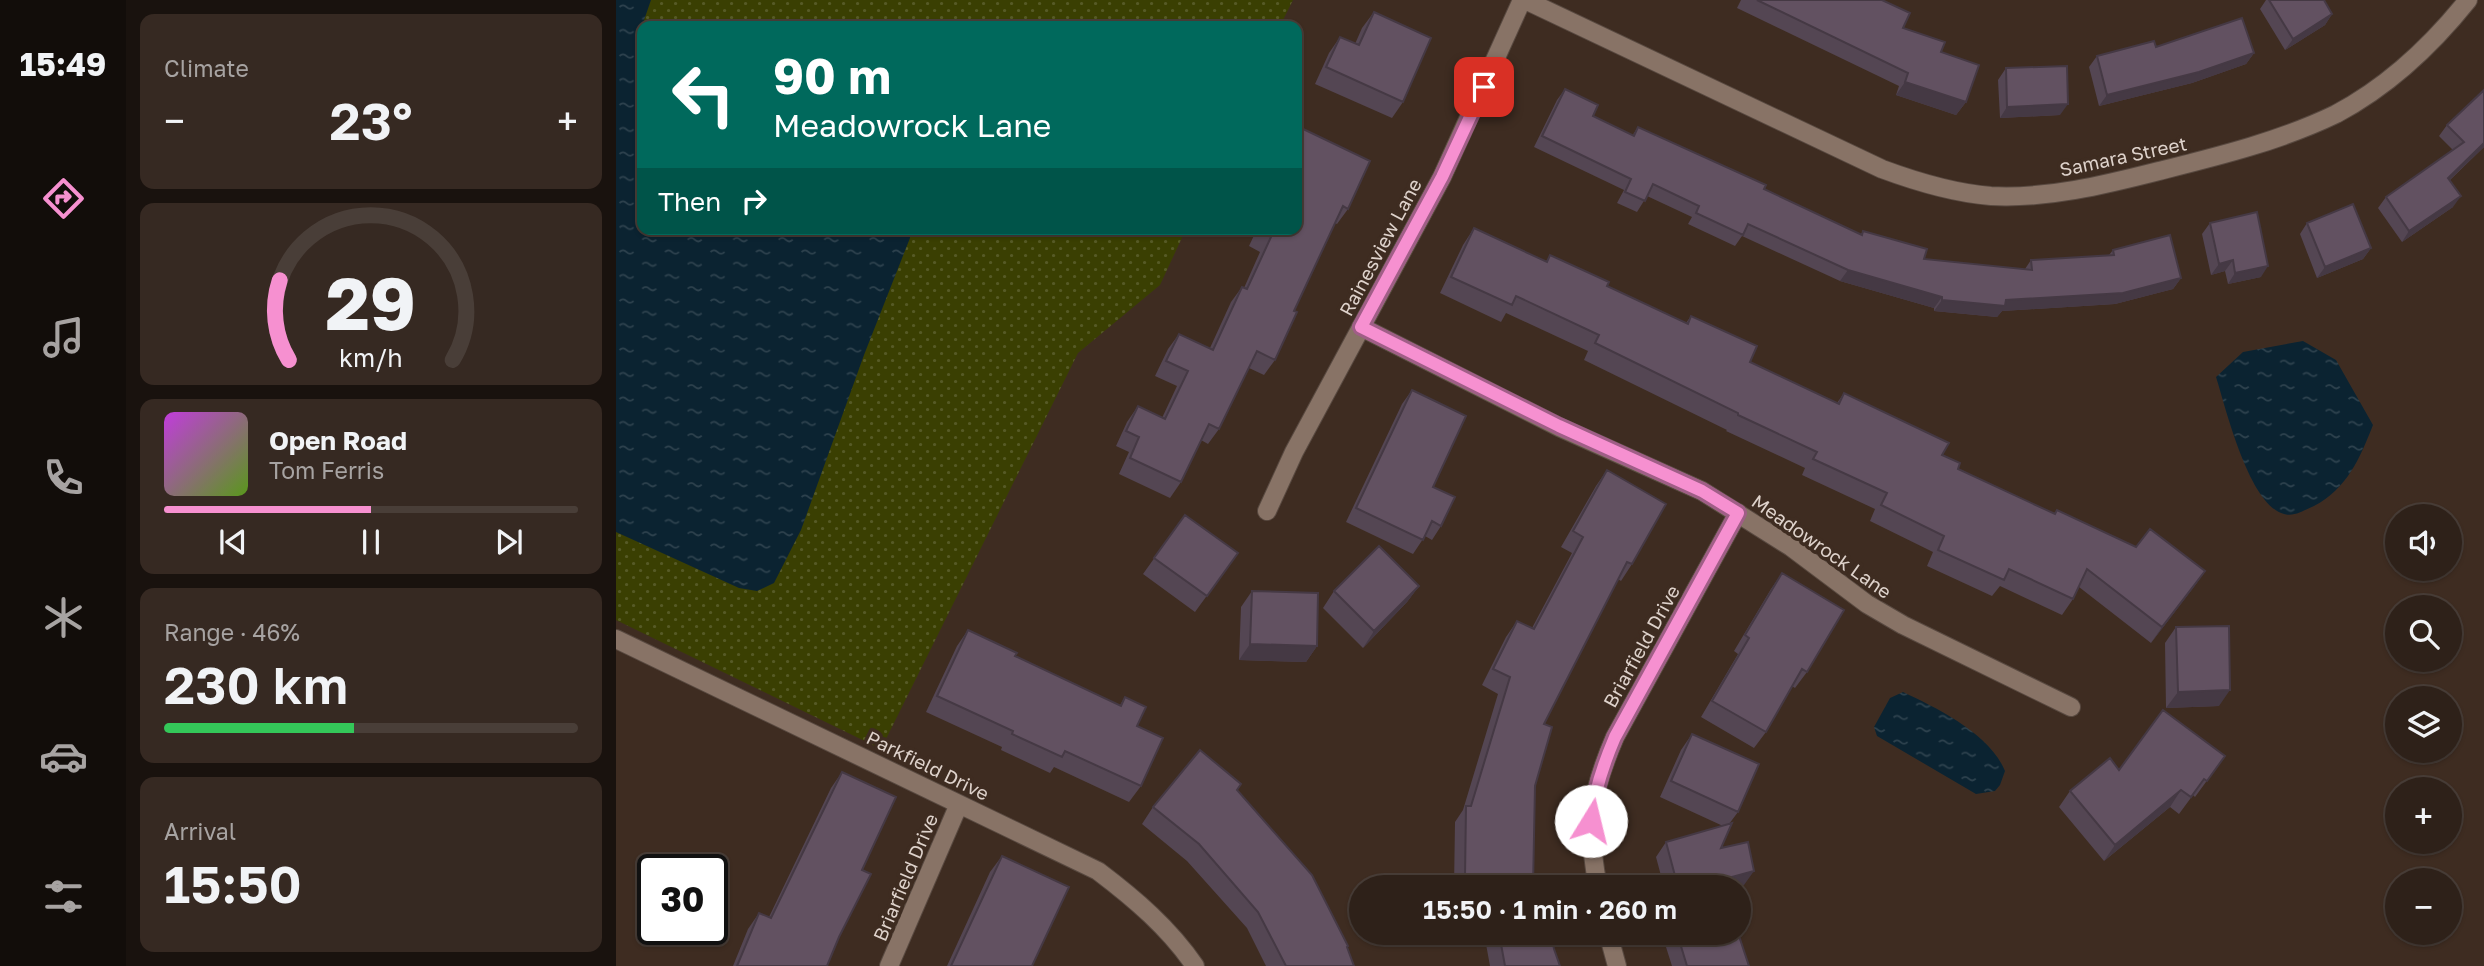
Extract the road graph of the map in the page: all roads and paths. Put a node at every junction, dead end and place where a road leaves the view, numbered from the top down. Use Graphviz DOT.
graph roads {
  1 [pos="1524,0"];
  2 [pos="2468,0"];
  3 [pos="1361,327"];
  4 [pos="1267,511"];
  5 [pos="1738,513"];
  6 [pos="616,639"];
  7 [pos="2071,707"];
  8 [pos="959,804"];
  9 [pos="1596,875"];
  10 [pos="1611,945"];
  11 [pos="889,966"];
  12 [pos="1195,966"];
  13 [pos="1617,966"];
  1 -- 2 [label="street, Samara Street"];
  1 -- 3 [label="street, Rainesview Lane"];
  3 -- 4 [label="street, Rainesview Lane"];
  3 -- 5 [label="street, Meadowrock Lane"];
  5 -- 7 [label="street, Meadowrock Lane"];
  5 -- 9 [label="street, Briarfield Drive"];
  6 -- 8 [label="street, Parkfield Drive"];
  8 -- 11 [label="street, Briarfield Drive"];
  8 -- 12 [label="street, Parkfield Drive"];
  10 -- 13 [label="street"];
}
